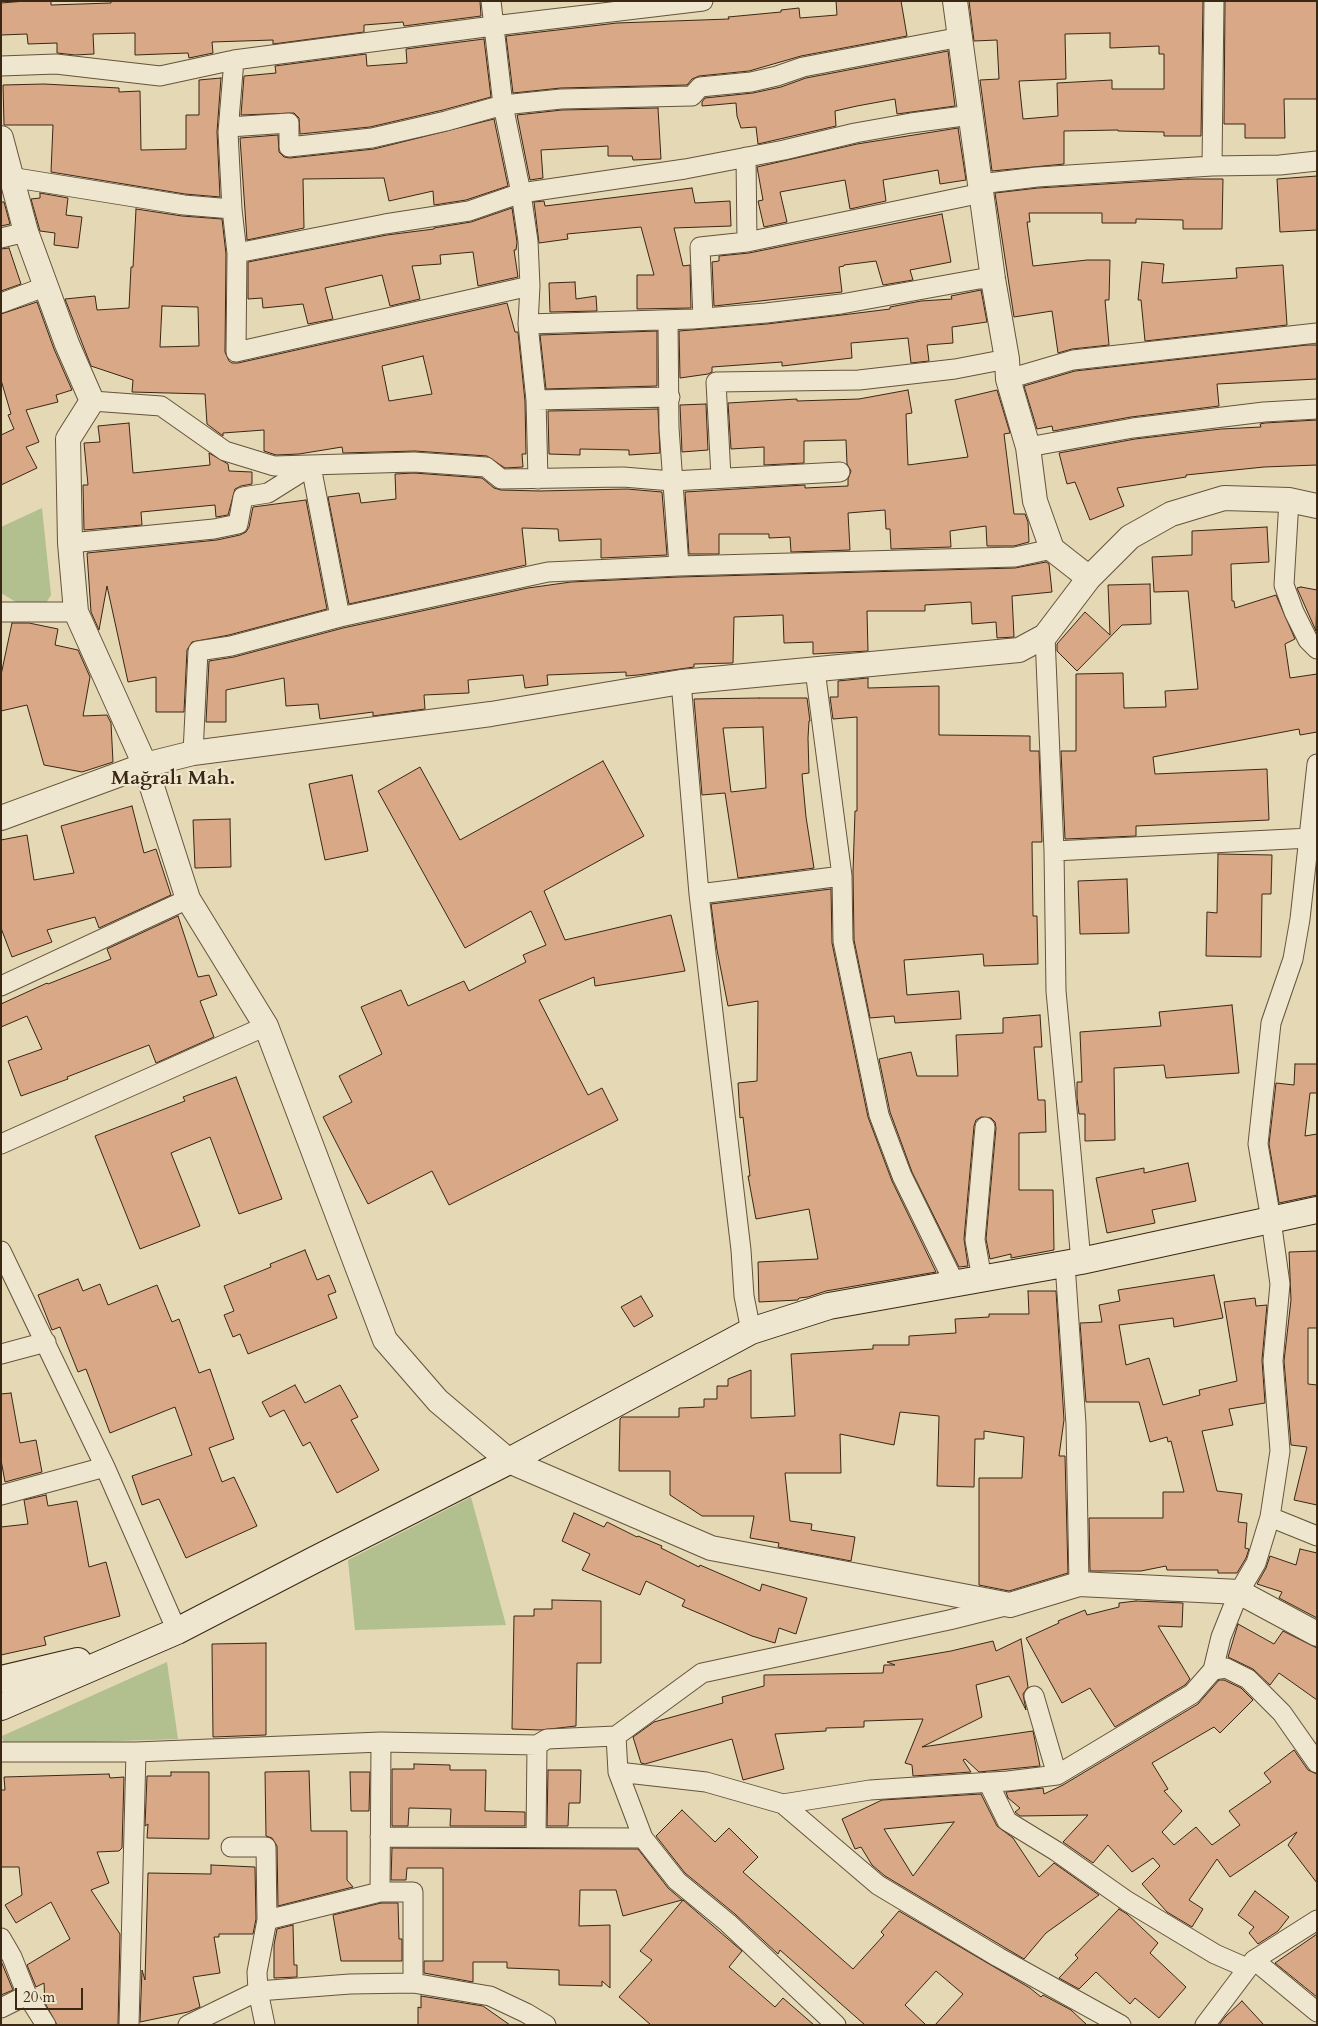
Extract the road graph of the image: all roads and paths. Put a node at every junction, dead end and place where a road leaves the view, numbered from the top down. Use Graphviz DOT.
graph roads {
  1 [pos="491,1"];
  2 [pos="703,1"];
  3 [pos="955,1"];
  4 [pos="1214,1"];
  5 [pos="493,26"];
  6 [pos="962,37"];
  7 [pos="234,60"];
  8 [pos="1,66"];
  9 [pos="503,105"];
  10 [pos="971,116"];
  11 [pos="229,127"];
  12 [pos="5,157"];
  13 [pos="746,157"];
  14 [pos="1317,161"];
  15 [pos="1212,166"];
  16 [pos="981,188"];
  17 [pos="521,193"];
  18 [pos="232,210"];
  19 [pos="26,232"];
  20 [pos="1,238"];
  21 [pos="747,242"];
  22 [pos="237,253"];
  23 [pos="993,279"];
  24 [pos="47,286"];
  25 [pos="530,286"];
  26 [pos="1,303"];
  27 [pos="703,318"];
  28 [pos="668,320"];
  29 [pos="528,324"];
  30 [pos="1317,333"];
  31 [pos="1007,369"];
  32 [pos="670,397"];
  33 [pos="536,400"];
  34 [pos="92,401"];
  35 [pos="1317,408"];
  36 [pos="1028,447"];
  37 [pos="312,466"];
  38 [pos="840,472"];
  39 [pos="721,477"];
  40 [pos="538,479"];
  41 [pos="672,481"];
  42 [pos="1289,500"];
  43 [pos="1317,506"];
  44 [pos="70,543"];
  45 [pos="1052,549"];
  46 [pos="679,566"];
  47 [pos="1089,578"];
  48 [pos="1,612"];
  49 [pos="76,612"];
  50 [pos="340,617"];
  51 [pos="1045,636"];
  52 [pos="1317,649"];
  53 [pos="814,670"];
  54 [pos="681,682"];
  55 [pos="193,753"];
  56 [pos="1317,764"];
  57 [pos="145,765"];
  58 [pos="1,818"];
  59 [pos="1310,838"];
  60 [pos="1054,851"];
  61 [pos="842,876"];
  62 [pos="699,894"];
  63 [pos="188,899"];
  64 [pos="1,986"];
  65 [pos="266,1026"];
  66 [pos="985,1127"];
  67 [pos="1,1144"];
  68 [pos="1317,1210"];
  69 [pos="1271,1220"];
  70 [pos="1,1251"];
  71 [pos="1073,1263"];
  72 [pos="982,1279"];
  73 [pos="955,1284"];
  74 [pos="751,1331"];
  75 [pos="46,1342"];
  76 [pos="1,1354"];
  77 [pos="509,1461"];
  78 [pos="105,1467"];
  79 [pos="1,1495"];
  80 [pos="1270,1517"];
  81 [pos="1317,1536"];
  82 [pos="1078,1584"];
  83 [pos="1239,1592"];
  84 [pos="1010,1605"];
  85 [pos="177,1632"];
  86 [pos="1317,1634"];
  87 [pos="1213,1670"];
  88 [pos="1,1679"];
  89 [pos="1034,1696"];
  90 [pos="1,1707"];
  91 [pos="616,1736"];
  92 [pos="381,1742"];
  93 [pos="537,1744"];
  94 [pos="1,1752"];
  95 [pos="136,1752"];
  96 [pos="1317,1763"];
  97 [pos="618,1772"];
  98 [pos="1057,1775"];
  99 [pos="988,1782"];
  100 [pos="783,1804"];
  101 [pos="536,1836"];
  102 [pos="380,1837"];
  103 [pos="643,1838"];
  104 [pos="231,1847"];
  105 [pos="380,1892"];
  106 [pos="267,1920"];
  107 [pos="1317,1920"];
  108 [pos="1,1938"];
  109 [pos="1250,1964"];
  110 [pos="413,1983"];
  111 [pos="258,1991"];
  112 [pos="27,1995"];
  113 [pos="1,2008"];
  114 [pos="1317,2012"];
  115 [pos="46,2025"];
  116 [pos="129,2025"];
  117 [pos="188,2025"];
  118 [pos="264,2025"];
  119 [pos="546,2025"];
  120 [pos="836,2025"];
  121 [pos="1121,2025"];
  122 [pos="1205,2025"];
  1 -- 5 [label="street"];
  2 -- 5 [label="street"];
  3 -- 6 [label="street"];
  4 -- 15 [label="street"];
  5 -- 7 [label="street"];
  5 -- 9 [label="street"];
  6 -- 9 [label="street"];
  6 -- 10 [label="street"];
  7 -- 8 [label="street"];
  7 -- 11 [label="street"];
  9 -- 11 [label="street"];
  9 -- 17 [label="street"];
  10 -- 13 [label="street"];
  10 -- 16 [label="street"];
  11 -- 18 [label="street"];
  12 -- 18 [label="street"];
  12 -- 19 [label="street"];
  13 -- 17 [label="street"];
  13 -- 21 [label="street"];
  14 -- 15 [label="street"];
  15 -- 16 [label="street"];
  16 -- 21 [label="street"];
  16 -- 23 [label="street"];
  17 -- 22 [label="street"];
  17 -- 25 [label="street"];
  18 -- 22 [label="street"];
  19 -- 20 [label="street"];
  19 -- 24 [label="street"];
  21 -- 27 [label="street"];
  22 -- 25 [label="street"];
  23 -- 27 [label="street"];
  23 -- 31 [label="street"];
  24 -- 26 [label="street"];
  24 -- 34 [label="street"];
  25 -- 29 [label="street"];
  27 -- 28 [label="street"];
  28 -- 29 [label="street"];
  28 -- 32 [label="street"];
  29 -- 33 [label="street"];
  30 -- 31 [label="street"];
  31 -- 36 [label="street"];
  31 -- 39 [label="street"];
  32 -- 33 [label="street"];
  32 -- 41 [label="street"];
  33 -- 40 [label="street"];
  34 -- 37 [label="street"];
  34 -- 44 [label="street"];
  35 -- 36 [label="street"];
  36 -- 45 [label="street"];
  37 -- 40 [label="street"];
  37 -- 44 [label="street"];
  37 -- 50 [label="street"];
  38 -- 39 [label="street"];
  39 -- 41 [label="street"];
  40 -- 41 [label="street"];
  41 -- 46 [label="street"];
  42 -- 43 [label="street"];
  42 -- 47 [label="street"];
  42 -- 52 [label="street"];
  44 -- 49 [label="street"];
  45 -- 46 [label="street"];
  45 -- 47 [label="street"];
  46 -- 50 [label="street"];
  47 -- 51 [label="street"];
  48 -- 49 [label="street"];
  49 -- 57 [label="street"];
  50 -- 55 [label="street"];
  51 -- 53 [label="street"];
  51 -- 60 [label="street"];
  53 -- 54 [label="street"];
  53 -- 61 [label="street"];
  54 -- 55 [label="street"];
  54 -- 62 [label="street"];
  55 -- 57 [label="street"];
  56 -- 59 [label="street"];
  57 -- 58 [label="street"];
  57 -- 63 [label="street"];
  59 -- 60 [label="street"];
  59 -- 69 [label="street"];
  60 -- 71 [label="street"];
  61 -- 62 [label="street"];
  61 -- 73 [label="street"];
  62 -- 74 [label="street"];
  63 -- 64 [label="street"];
  63 -- 65 [label="street"];
  65 -- 67 [label="street"];
  65 -- 77 [label="street"];
  66 -- 72 [label="street"];
  68 -- 69 [label="main road"];
  69 -- 71 [label="main road"];
  69 -- 80 [label="street"];
  70 -- 75 [label="street"];
  71 -- 72 [label="main road"];
  71 -- 82 [label="street"];
  72 -- 73 [label="main road"];
  73 -- 74 [label="main road"];
  74 -- 77 [label="main road"];
  75 -- 76 [label="street"];
  75 -- 78 [label="street"];
  77 -- 84 [label="street"];
  77 -- 85 [label="main road"];
  78 -- 79 [label="street"];
  78 -- 85 [label="street"];
  80 -- 81 [label="street"];
  80 -- 83 [label="street"];
  82 -- 83 [label="street"];
  82 -- 84 [label="street"];
  83 -- 86 [label="street"];
  83 -- 87 [label="street"];
  84 -- 91 [label="street"];
  85 -- 88 [label="main road"];
  85 -- 90 [label="main road"];
  87 -- 96 [label="street"];
  87 -- 98 [label="street"];
  89 -- 98 [label="street"];
  91 -- 93 [label="street"];
  91 -- 97 [label="street"];
  92 -- 93 [label="street"];
  92 -- 95 [label="street"];
  92 -- 102 [label="street"];
  93 -- 101 [label="street"];
  94 -- 95 [label="street"];
  95 -- 116 [label="street"];
  97 -- 100 [label="street"];
  97 -- 103 [label="street"];
  98 -- 99 [label="street"];
  99 -- 100 [label="street"];
  99 -- 109 [label="street"];
  100 -- 121 [label="street"];
  101 -- 102 [label="street"];
  101 -- 103 [label="street"];
  102 -- 105 [label="street"];
  103 -- 120 [label="street"];
  104 -- 106 [label="street"];
  105 -- 106 [label="street"];
  105 -- 110 [label="street"];
  106 -- 111 [label="street"];
  107 -- 109 [label="street"];
  108 -- 112 [label="street"];
  109 -- 114 [label="street"];
  109 -- 122 [label="street"];
  110 -- 111 [label="street"];
  110 -- 119 [label="street"];
  111 -- 117 [label="street"];
  111 -- 118 [label="street"];
  112 -- 113 [label="street"];
  112 -- 115 [label="street"];
}
